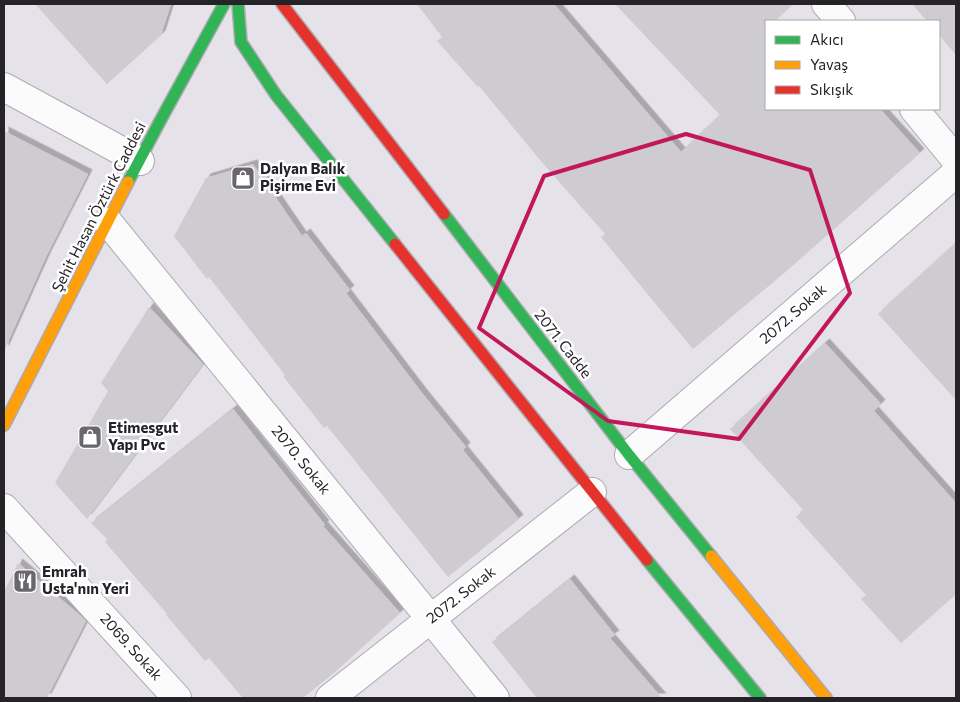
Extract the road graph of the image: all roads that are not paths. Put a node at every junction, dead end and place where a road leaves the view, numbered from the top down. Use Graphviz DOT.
graph roads {
  1 [pos="224,4"];
  2 [pos="238,4"];
  3 [pos="282,4"];
  4 [pos="826,4"];
  5 [pos="840,20"];
  6 [pos="4,87"];
  7 [pos="915,110"];
  8 [pos="956,160"];
  9 [pos="140,161"];
  10 [pos="956,173"];
  11 [pos="108,222"];
  12 [pos="4,425"];
  13 [pos="630,455"];
  14 [pos="592,492"];
  15 [pos="4,508"];
  16 [pos="431,619"];
  17 [pos="177,698"];
  18 [pos="330,698"];
  19 [pos="495,698"];
  20 [pos="760,698"];
  21 [pos="826,698"];
  1 -- 9 [label="street, Şehit Hasan Öztürk Caddesi"];
  2 -- 14 [label="street"];
  3 -- 13 [label="street, 2071. Cadde"];
  4 -- 5 [label="street"];
  6 -- 9 [label="street"];
  7 -- 8 [label="street"];
  9 -- 11 [label="street, Şehit Hasan Öztürk Caddesi"];
  10 -- 13 [label="street, 2072. Sokak"];
  11 -- 12 [label="street, Şehit Hasan Öztürk Caddesi"];
  11 -- 16 [label="street, 2070. Sokak"];
  13 -- 21 [label="street, 2071. Cadde"];
  14 -- 16 [label="street, 2072. Sokak"];
  14 -- 20 [label="street"];
  15 -- 17 [label="street, 2069. Sokak"];
  16 -- 18 [label="street, 2072. Sokak"];
  16 -- 19 [label="street, 2070. Sokak"];
}
